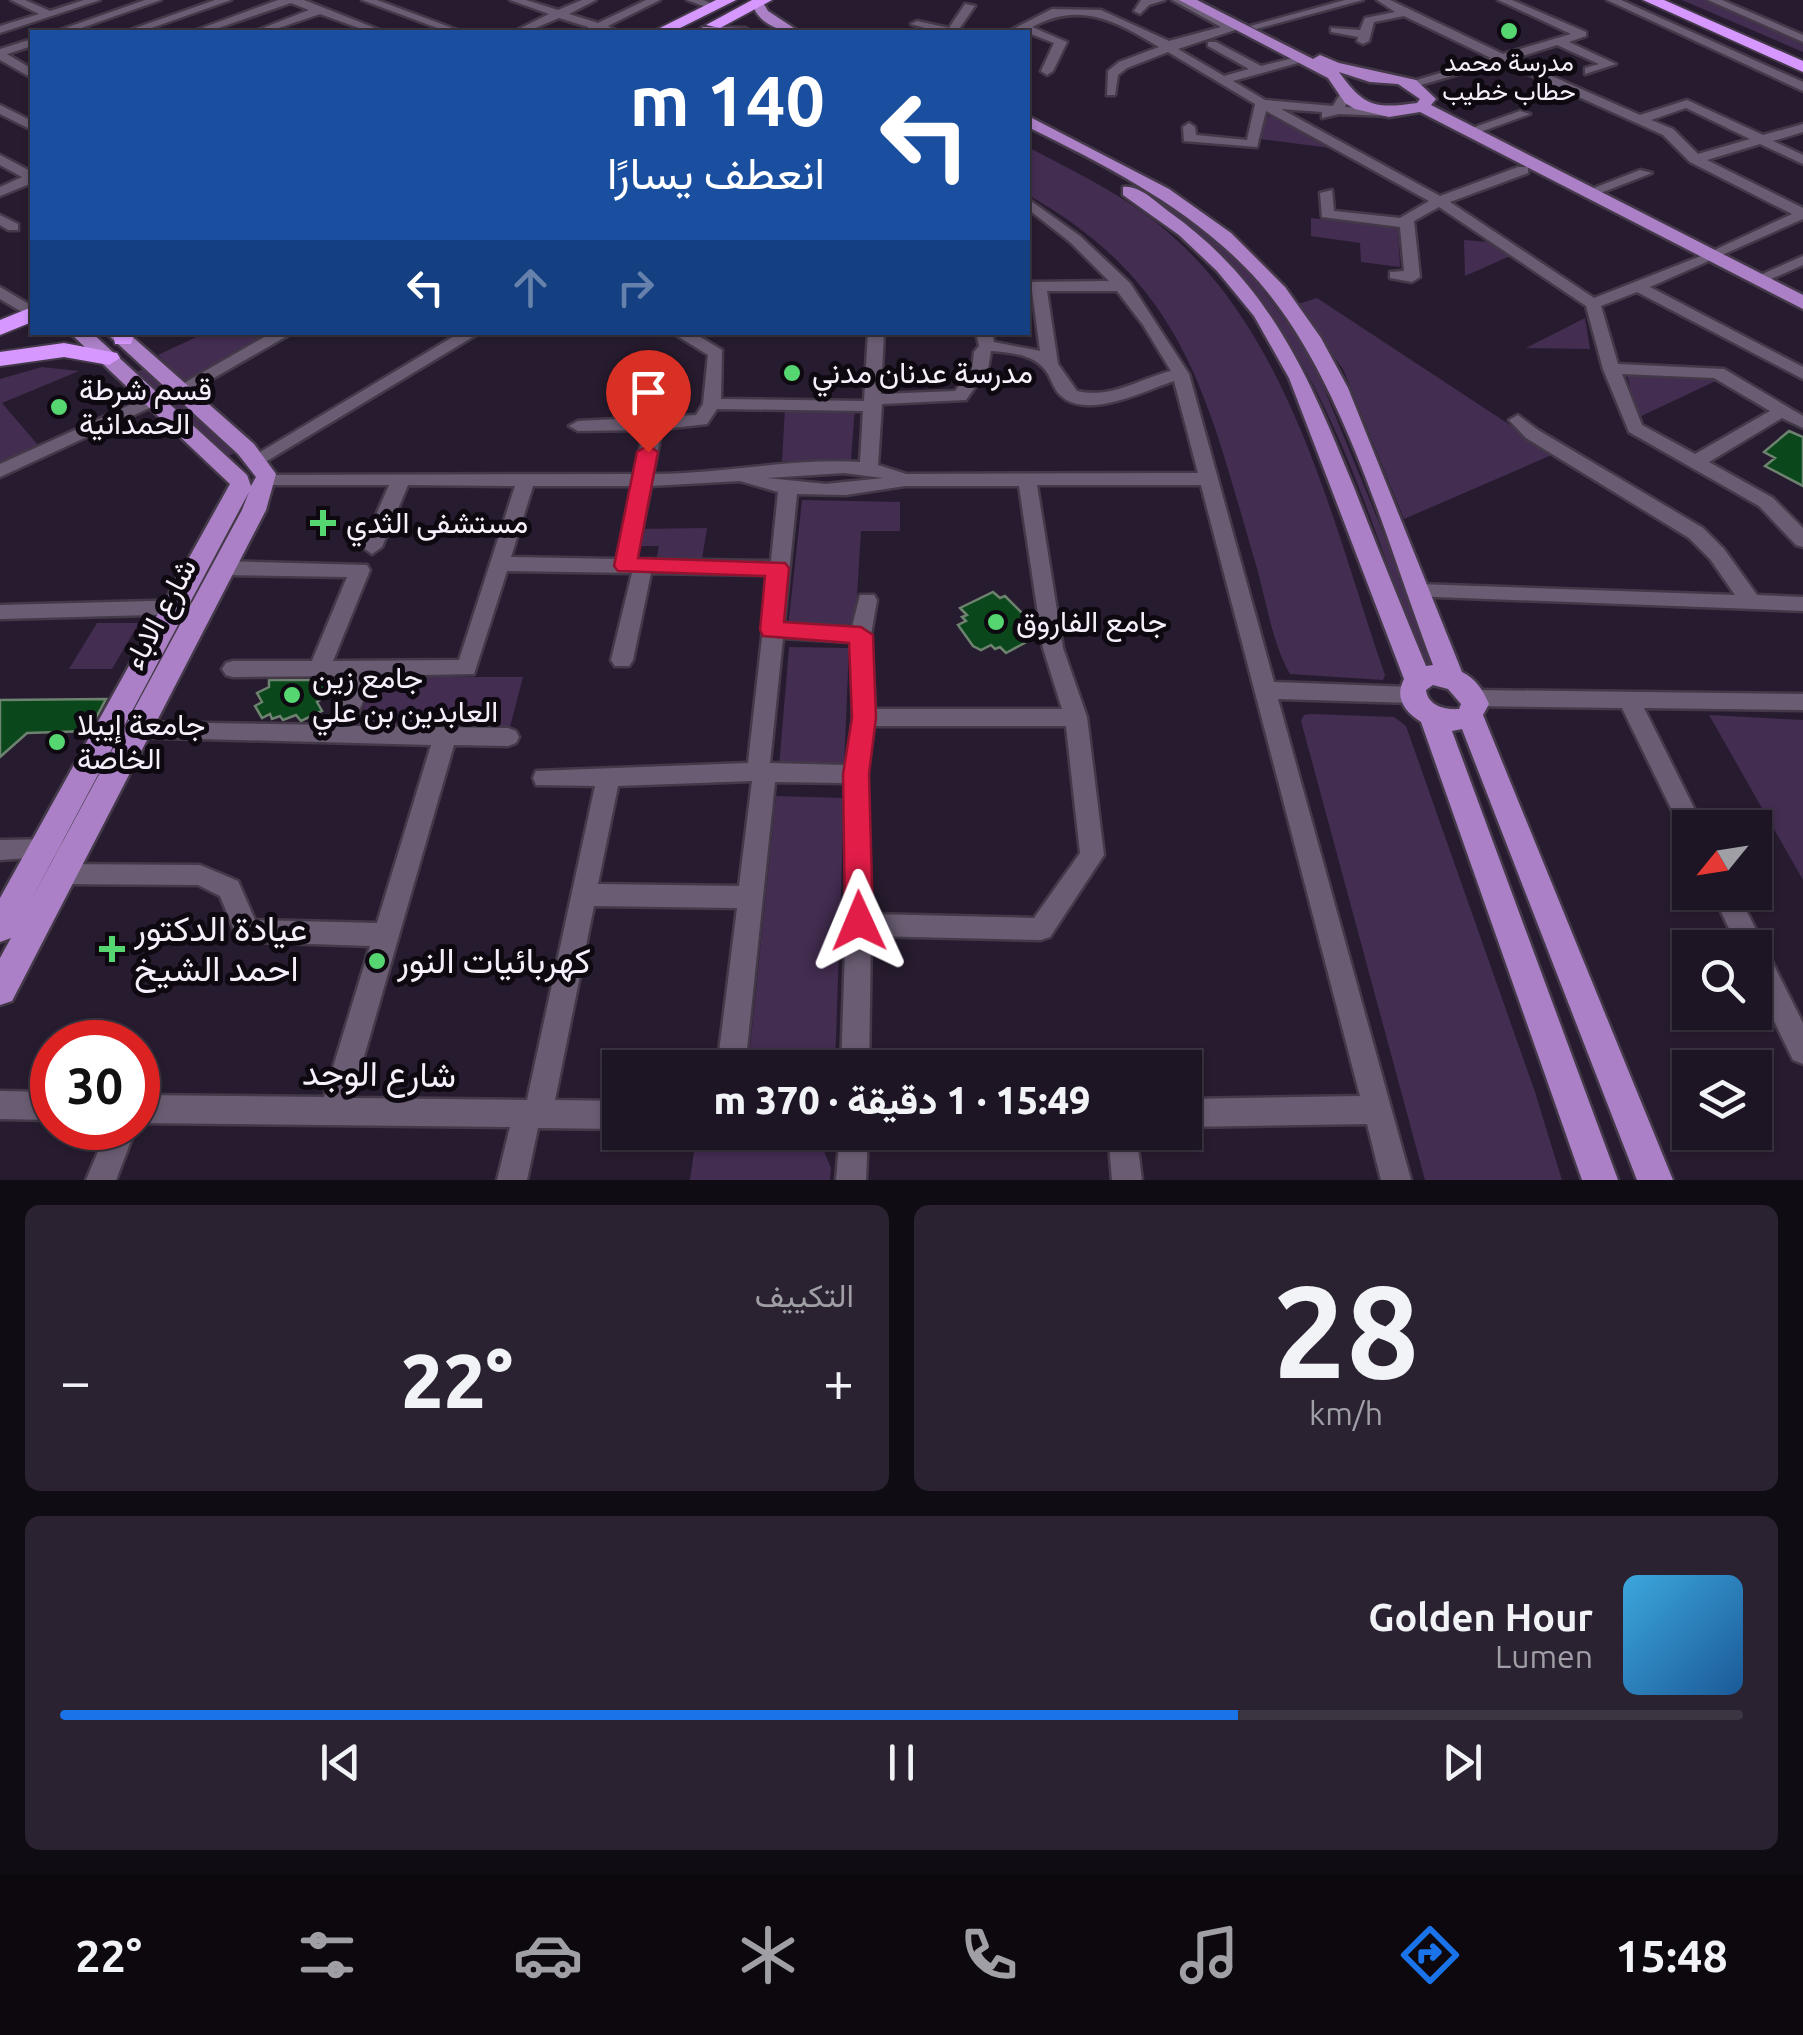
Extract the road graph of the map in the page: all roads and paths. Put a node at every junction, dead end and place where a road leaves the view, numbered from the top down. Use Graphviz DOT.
graph roads {
  1 [pos="16,0"];
  2 [pos="156,0"];
  3 [pos="226,0"];
  4 [pos="291,0"];
  5 [pos="367,0"];
  6 [pos="515,0"];
  7 [pos="591,0"];
  8 [pos="655,0"];
  9 [pos="692,0"];
  10 [pos="1160,0"];
  11 [pos="1176,0"];
  12 [pos="1186,0"];
  13 [pos="1206,0"];
  14 [pos="1382,0"];
  15 [pos="1503,0"];
  16 [pos="1612,0"];
  17 [pos="1651,0"];
  18 [pos="1674,0"];
  19 [pos="1713,0"];
  20 [pos="88,1"];
  21 [pos="1345,1"];
  22 [pos="761,2"];
  23 [pos="721,3"];
  24 [pos="969,6"];
  25 [pos="1054,6"];
  26 [pos="1100,6"];
  27 [pos="387,7"];
  28 [pos="320,10"];
  29 [pos="1140,11"];
  30 [pos="1406,13"];
  31 [pos="559,14"];
  32 [pos="51,15"];
  33 [pos="350,22"];
  34 [pos="280,24"];
  35 [pos="917,24"];
  36 [pos="1250,27"];
  37 [pos="2,28"];
  38 [pos="1181,28"];
  39 [pos="66,30"];
  40 [pos="136,30"];
  41 [pos="203,30"];
  42 [pos="264,30"];
  43 [pos="294,30"];
  44 [pos="373,30"];
  45 [pos="450,30"];
  46 [pos="523,30"];
  47 [pos="591,30"];
  48 [pos="664,30"];
  49 [pos="705,30"];
  50 [pos="790,30"];
  51 [pos="943,30"];
  52 [pos="953,30"];
  53 [pos="1018,30"];
  54 [pos="1136,30"];
  55 [pos="1335,30"];
  56 [pos="1030,33"];
  57 [pos="1216,37"];
  58 [pos="1803,38"];
  59 [pos="1557,41"];
  60 [pos="30,43"];
  61 [pos="1166,48"];
  62 [pos="0,54"];
  63 [pos="1803,57"];
  64 [pos="1301,58"];
  65 [pos="1504,58"];
  66 [pos="1803,67"];
  67 [pos="29,70"];
  68 [pos="1260,70"];
  69 [pos="1590,71"];
  70 [pos="1047,72"];
  71 [pos="0,77"];
  72 [pos="1386,78"];
  73 [pos="1222,80"];
  74 [pos="1414,85"];
  75 [pos="1803,88"];
  76 [pos="1111,92"];
  77 [pos="1346,94"];
  78 [pos="1262,103"];
  79 [pos="0,109"];
  80 [pos="1337,110"];
  81 [pos="1415,110"];
  82 [pos="1389,112"];
  83 [pos="1524,114"];
  84 [pos="1638,120"];
  85 [pos="1030,122"];
  86 [pos="30,125"];
  87 [pos="1302,126"];
  88 [pos="1189,127"];
  89 [pos="1803,128"];
  90 [pos="1467,132"];
  91 [pos="1030,139"];
  92 [pos="1763,142"];
  93 [pos="1087,157"];
  94 [pos="0,159"];
  95 [pos="1695,159"];
  96 [pos="1803,160"];
  97 [pos="1523,170"];
  98 [pos="1645,173"];
  99 [pos="30,177"];
  100 [pos="30,179"];
  101 [pos="0,192"];
  102 [pos="1327,193"];
  103 [pos="1588,193"];
  104 [pos="1439,201"];
  105 [pos="1030,204"];
  106 [pos="1803,214"];
  107 [pos="1405,223"];
  108 [pos="1705,259"];
  109 [pos="1803,260"];
  110 [pos="1395,275"];
  111 [pos="1757,280"];
  112 [pos="1033,286"];
  113 [pos="1125,286"];
  114 [pos="1636,286"];
  115 [pos="0,292"];
  116 [pos="1803,302"];
  117 [pos="1593,304"];
  118 [pos="30,313"];
  119 [pos="1803,314"];
  120 [pos="30,315"];
  121 [pos="0,328"];
  122 [pos="43,335"];
  123 [pos="88,335"];
  124 [pos="281,335"];
  125 [pos="469,335"];
  126 [pos="684,335"];
  127 [pos="876,335"];
  128 [pos="985,339"];
  129 [pos="119,346"];
  130 [pos="0,356"];
  131 [pos="1050,364"];
  132 [pos="1612,369"];
  133 [pos="1182,374"];
  134 [pos="1803,374"];
  135 [pos="180,390"];
  136 [pos="154,399"];
  137 [pos="875,402"];
  138 [pos="712,404"];
  139 [pos="1782,412"];
  140 [pos="1518,420"];
  141 [pos="654,424"];
  142 [pos="1803,424"];
  143 [pos="578,426"];
  144 [pos="1695,462"];
  145 [pos="869,468"];
  146 [pos="0,471"];
  147 [pos="400,478"];
  148 [pos="745,478"];
  149 [pos="526,479"];
  150 [pos="1028,479"];
  151 [pos="1209,479"];
  152 [pos="641,480"];
  153 [pos="905,480"];
  154 [pos="251,481"];
  155 [pos="788,489"];
  156 [pos="1803,540"];
  157 [pos="372,547"];
  158 [pos="500,564"];
  159 [pos="634,566"];
  160 [pos="222,568"];
  161 [pos="778,568"];
  162 [pos="1418,591"];
  163 [pos="867,600"];
  164 [pos="1752,604"];
  165 [pos="1803,604"];
  166 [pos="187,607"];
  167 [pos="0,612"];
  168 [pos="771,630"];
  169 [pos="861,635"];
  170 [pos="622,660"];
  171 [pos="320,666"];
  172 [pos="366,667"];
  173 [pos="233,669"];
  174 [pos="1451,678"];
  175 [pos="1267,690"];
  176 [pos="1421,697"];
  177 [pos="1628,701"];
  178 [pos="1803,702"];
  179 [pos="1471,707"];
  180 [pos="1076,717"];
  181 [pos="864,718"];
  182 [pos="135,731"];
  183 [pos="338,734"];
  184 [pos="445,736"];
  185 [pos="508,737"];
  186 [pos="761,773"];
  187 [pos="856,774"];
  188 [pos="608,777"];
  189 [pos="544,778"];
  190 [pos="1683,810"];
  191 [pos="0,850"];
  192 [pos="58,857"];
  193 [pos="584,895"];
  194 [pos="750,896"];
  195 [pos="859,926"];
  196 [pos="0,928"];
  197 [pos="386,935"];
  198 [pos="1772,989"];
  199 [pos="0,990"];
  200 [pos="733,1050"];
  201 [pos="856,1050"];
  202 [pos="1803,1051"];
  203 [pos="0,1104"];
  204 [pos="30,1105"];
  205 [pos="160,1109"];
  206 [pos="1379,1110"];
  207 [pos="334,1111"];
  208 [pos="1202,1112"];
  209 [pos="532,1114"];
  210 [pos="602,1115"];
  211 [pos="113,1150"];
  212 [pos="853,1150"];
  213 [pos="1124,1150"];
  214 [pos="101,1180"];
  215 [pos="512,1180"];
  216 [pos="852,1180"];
  217 [pos="1127,1180"];
  218 [pos="1396,1180"];
  219 [pos="1600,1180"];
  220 [pos="1654,1180"];
  1 -- 32 [label="street"];
  2 -- 39 [label="street"];
  3 -- 40 [label="street"];
  4 -- 28 [label="street"];
  4 -- 41 [label="street"];
  5 -- 27 [label="street"];
  6 -- 31 [label="street"];
  7 -- 31 [label="street"];
  8 -- 47 [label="street"];
  9 -- 23 [label="street"];
  10 -- 29 [label="street"];
  11 -- 57 [label="street"];
  12 -- 36 [label="main road"];
  13 -- 36 [label="main road"];
  14 -- 30 [label="street"];
  15 -- 59 [label="street"];
  16 -- 75 [label="street"];
  17 -- 66 [label="highway"];
  18 -- 63 [label="highway"];
  19 -- 58 [label="street"];
  20 -- 32 [label="street"];
  21 -- 36 [label="street"];
  22 -- 49 [label="highway"];
  22 -- 50 [label="main road"];
  23 -- 48 [label="highway"];
  24 -- 52 [label="street"];
  25 -- 26 [label="street"];
  25 -- 53 [label="street"];
  26 -- 54 [label="street"];
  27 -- 33 [label="street"];
  27 -- 45 [label="street"];
  28 -- 33 [label="street"];
  28 -- 34 [label="street"];
  30 -- 55 [label="street"];
  30 -- 65 [label="street"];
  31 -- 46 [label="street"];
  31 -- 47 [label="street"];
  32 -- 37 [label="street"];
  33 -- 44 [label="street"];
  34 -- 42 [label="street"];
  34 -- 43 [label="street"];
  35 -- 51 [label="street"];
  36 -- 57 [label="street"];
  36 -- 64 [label="main road"];
  36 -- 72 [label="main road"];
  38 -- 57 [label="street"];
  54 -- 57 [label="street"];
  54 -- 61 [label="street"];
  56 -- 70 [label="street"];
  57 -- 61 [label="street"];
  57 -- 68 [label="street"];
  59 -- 65 [label="street"];
  59 -- 69 [label="street"];
  60 -- 62 [label="street"];
  61 -- 73 [label="street"];
  61 -- 76 [label="street"];
  62 -- 67 [label="street"];
  64 -- 68 [label="street"];
  64 -- 77 [label="main road"];
  65 -- 74 [label="street"];
  65 -- 84 [label="street"];
  67 -- 71 [label="street"];
  68 -- 73 [label="street"];
  72 -- 74 [label="main road"];
  72 -- 77 [label="main road"];
  73 -- 78 [label="street"];
  74 -- 81 [label="main road"];
  77 -- 80 [label="street"];
  77 -- 82 [label="main road"];
  78 -- 80 [label="street"];
  78 -- 87 [label="street"];
  78 -- 88 [label="street"];
  79 -- 86 [label="street"];
  80 -- 82 [label="street"];
  80 -- 87 [label="street"];
  81 -- 82 [label="main road"];
  81 -- 90 [label="main road"];
  81 -- 97 [label="main road"];
  83 -- 90 [label="street"];
  84 -- 92 [label="street"];
  84 -- 95 [label="street"];
  85 -- 93 [label="main road"];
  87 -- 104 [label="street"];
  89 -- 92 [label="street"];
  90 -- 103 [label="main road"];
  91 -- 93 [label="main road"];
  92 -- 95 [label="street"];
  92 -- 96 [label="street"];
  93 -- 162 [label="main road"];
  93 -- 176 [label="main road"];
  94 -- 99 [label="street"];
  95 -- 106 [label="street"];
  97 -- 104 [label="street"];
  97 -- 108 [label="main road"];
  98 -- 103 [label="street"];
  100 -- 101 [label="street"];
  102 -- 107 [label="street"];
  103 -- 108 [label="main road"];
  104 -- 107 [label="street"];
  104 -- 117 [label="street"];
  105 -- 113 [label="street"];
  106 -- 108 [label="street"];
  107 -- 110 [label="street"];
  108 -- 111 [label="main road"];
  108 -- 114 [label="street"];
  108 -- 119 [label="main road"];
  109 -- 111 [label="street"];
  111 -- 116 [label="main road"];
  112 -- 113 [label="street"];
  112 -- 131 [label="street"];
  113 -- 133 [label="street"];
  114 -- 117 [label="street"];
  114 -- 134 [label="street"];
  115 -- 118 [label="street"];
  117 -- 132 [label="street"];
  120 -- 121 [label="highway"];
  122 -- 130 [label="highway"];
  123 -- 129 [label="main road"];
  124 -- 135 [label="street"];
  125 -- 154 [label="street"];
  126 -- 138 [label="street"];
  127 -- 137 [label="street"];
  128 -- 131 [label="street"];
  128 -- 137 [label="street"];
  129 -- 130 [label="highway"];
  129 -- 135 [label="main road"];
  129 -- 136 [label="main road"];
  131 -- 133 [label="street"];
  132 -- 139 [label="street"];
  132 -- 144 [label="street"];
  133 -- 151 [label="street"];
  135 -- 154 [label="main road"];
  136 -- 146 [label="street"];
  136 -- 154 [label="main road"];
  137 -- 138 [label="street"];
  137 -- 145 [label="street"];
  138 -- 141 [label="street"];
  139 -- 142 [label="street"];
  139 -- 144 [label="street"];
  140 -- 164 [label="street"];
  141 -- 143 [label="street"];
  141 -- 152 [label="street"];
  144 -- 156 [label="street"];
  145 -- 148 [label="street"];
  145 -- 153 [label="street"];
  147 -- 149 [label="street"];
  147 -- 154 [label="street"];
  147 -- 157 [label="street"];
  148 -- 152 [label="street"];
  148 -- 155 [label="street"];
  149 -- 152 [label="street"];
  149 -- 158 [label="street"];
  150 -- 151 [label="street"];
  150 -- 153 [label="street"];
  150 -- 180 [label="street"];
  151 -- 175 [label="street"];
  152 -- 159 [label="street"];
  153 -- 155 [label="street"];
  154 -- 160 [label="main road, شارع الاباء"];
  154 -- 166 [label="main road, شارع الاباء"];
  155 -- 161 [label="street"];
  158 -- 159 [label="street"];
  158 -- 172 [label="street"];
  159 -- 161 [label="street"];
  159 -- 170 [label="street"];
  160 -- 166 [label="main road, شارع الاباء"];
  160 -- 171 [label="street"];
  161 -- 168 [label="street"];
  162 -- 164 [label="street"];
  162 -- 174 [label="main road"];
  163 -- 169 [label="street"];
  164 -- 165 [label="street"];
  166 -- 167 [label="street"];
  166 -- 182 [label="main road, شارع الاباء"];
  166 -- 192 [label="main road, شارع الاباء"];
  168 -- 169 [label="street"];
  168 -- 186 [label="street"];
  169 -- 181 [label="street"];
  171 -- 172 [label="street"];
  171 -- 173 [label="street"];
  172 -- 183 [label="street"];
  174 -- 176 [label="main road"];
  174 -- 179 [label="main road"];
  175 -- 176 [label="street"];
  175 -- 206 [label="street"];
  176 -- 179 [label="main road"];
  176 -- 219 [label="main road"];
  177 -- 178 [label="street"];
  177 -- 179 [label="street"];
  177 -- 190 [label="street"];
  179 -- 220 [label="main road"];
  180 -- 181 [label="street"];
  180 -- 195 [label="street"];
  181 -- 187 [label="street"];
  182 -- 183 [label="street"];
  182 -- 192 [label="main road, شارع الاباء"];
  183 -- 184 [label="street"];
  184 -- 185 [label="street"];
  184 -- 197 [label="street"];
  186 -- 187 [label="street"];
  186 -- 188 [label="street"];
  186 -- 194 [label="street"];
  187 -- 195 [label="street"];
  188 -- 189 [label="street"];
  188 -- 193 [label="street"];
  191 -- 192 [label="street"];
  192 -- 196 [label="main road, شارع الاباء"];
  192 -- 197 [label="street"];
  192 -- 199 [label="main road, شارع الاباء"];
  193 -- 194 [label="street"];
  193 -- 209 [label="street"];
  194 -- 200 [label="street"];
  195 -- 201 [label="street"];
  197 -- 207 [label="street"];
  198 -- 202 [label="street"];
  203 -- 204 [label="street"];
  205 -- 207 [label="street, شارع الوجد"];
  206 -- 208 [label="street"];
  206 -- 218 [label="street"];
  207 -- 209 [label="street, شارع الوجد"];
  209 -- 210 [label="street, شارع الوجد"];
  209 -- 215 [label="street"];
  211 -- 214 [label="street"];
  212 -- 216 [label="street"];
  213 -- 217 [label="street"];
}
